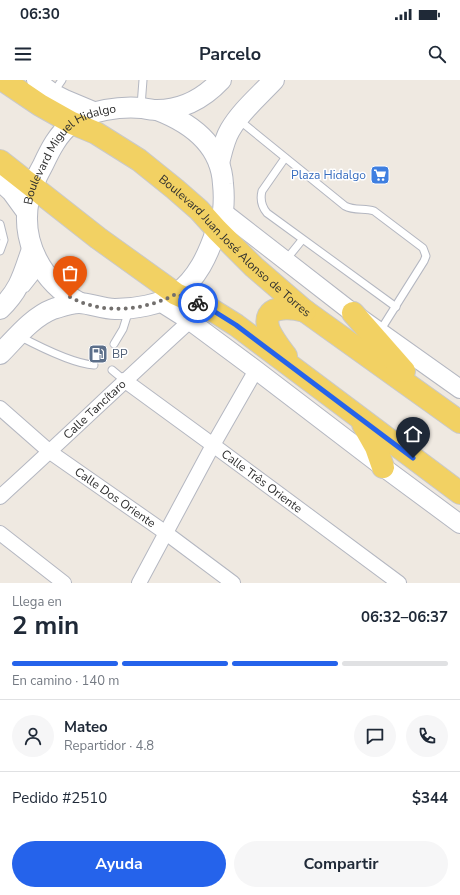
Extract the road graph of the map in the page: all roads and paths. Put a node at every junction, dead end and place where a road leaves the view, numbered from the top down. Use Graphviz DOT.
graph roads {
  1 [pos="3,80"];
  2 [pos="36,80"];
  3 [pos="143,80"];
  4 [pos="264,80"];
  5 [pos="274,80"];
  6 [pos="217,84"];
  7 [pos="57,87"];
  8 [pos="149,109"];
  9 [pos="96,112"];
  10 [pos="185,114"];
  11 [pos="238,119"];
  12 [pos="72,123"];
  13 [pos="216,157"];
  14 [pos="286,158"];
  15 [pos="0,161"];
  16 [pos="0,182"];
  17 [pos="33,186"];
  18 [pos="27,214"];
  19 [pos="220,221"];
  20 [pos="0,224"];
  21 [pos="302,240"];
  22 [pos="32,249"];
  23 [pos="0,251"];
  24 [pos="285,261"];
  25 [pos="42,268"];
  26 [pos="67,297"];
  27 [pos="168,298"];
  28 [pos="44,305"];
  29 [pos="396,307"];
  30 [pos="129,308"];
  31 [pos="0,309"];
  32 [pos="305,311"];
  33 [pos="353,313"];
  34 [pos="0,317"];
  35 [pos="190,321"];
  36 [pos="380,331"];
  37 [pos="19,336"];
  38 [pos="0,344"];
  39 [pos="114,344"];
  40 [pos="0,354"];
  41 [pos="94,365"];
  42 [pos="296,369"];
  43 [pos="112,370"];
  44 [pos="256,370"];
  45 [pos="124,380"];
  46 [pos="460,389"];
  47 [pos="433,402"];
  48 [pos="0,408"];
  49 [pos="356,415"];
  50 [pos="460,422"];
  51 [pos="213,445"];
  52 [pos="50,452"];
  53 [pos="383,468"];
  54 [pos="460,493"];
  55 [pos="0,497"];
  56 [pos="460,524"];
  57 [pos="0,533"];
  58 [pos="166,533"];
  59 [pos="64,583"];
  60 [pos="139,583"];
  61 [pos="233,583"];
  62 [pos="399,583"];
  1 -- 12 [label="main road, Boulevard Juan José Alonso de Torres"];
  2 -- 7 [label="street"];
  3 -- 8 [label="lane"];
  4 -- 13 [label="lane"];
  5 -- 11 [label="main road"];
  6 -- 8 [label="main road, Boulevard Miguel Hidalgo"];
  6 -- 10 [label="lane"];
  7 -- 9 [label="street"];
  8 -- 9 [label="main road, Boulevard Miguel Hidalgo"];
  8 -- 10 [label="main road"];
  9 -- 12 [label="main road, Boulevard Miguel Hidalgo"];
  10 -- 13 [label="main road"];
  11 -- 13 [label="main road"];
  11 -- 14 [label="lane"];
  12 -- 17 [label="main road, Boulevard Miguel Hidalgo"];
  12 -- 19 [label="main road, Boulevard Juan José Alonso de Torres"];
  13 -- 19 [label="main road"];
  14 -- 21 [label="lane"];
  14 -- 29 [label="lane"];
  15 -- 17 [label="main road"];
  16 -- 18 [label="street"];
  17 -- 18 [label="main road, Boulevard Miguel Hidalgo"];
  17 -- 27 [label="main road"];
  18 -- 22 [label="main road, Boulevard Miguel Hidalgo"];
  19 -- 24 [label="street"];
  19 -- 27 [label="main road"];
  19 -- 32 [label="main road, Boulevard Juan José Alonso de Torres"];
  20 -- 23 [label="lane"];
  21 -- 24 [label="lane"];
  21 -- 29 [label="lane"];
  22 -- 25 [label="main road, Boulevard Miguel Hidalgo"];
  22 -- 31 [label="main road"];
  24 -- 33 [label="street"];
  25 -- 26 [label="main road, Boulevard Miguel Hidalgo"];
  25 -- 34 [label="lane"];
  26 -- 30 [label="main road"];
  26 -- 37 [label="main road"];
  27 -- 30 [label="main road"];
  27 -- 35 [label="street"];
  27 -- 42 [label="main road"];
  28 -- 38 [label="lane"];
  29 -- 36 [label="lane"];
  30 -- 39 [label="lane"];
  32 -- 42 [label="main road"];
  32 -- 47 [label="main road, Boulevard Juan José Alonso de Torres"];
  33 -- 36 [label="street"];
  33 -- 47 [label="main road"];
  35 -- 44 [label="street"];
  35 -- 45 [label="street, Calle Tancítaro"];
  36 -- 46 [label="street"];
  37 -- 40 [label="main road"];
  37 -- 41 [label="lane"];
  42 -- 49 [label="main road"];
  43 -- 45 [label="lane"];
  44 -- 51 [label="street"];
  44 -- 53 [label="street"];
  45 -- 51 [label="street, Calle Três Oriente"];
  45 -- 52 [label="street, Calle Tancítaro"];
  47 -- 50 [label="main road, Boulevard Juan José Alonso de Torres"];
  48 -- 52 [label="street, Calle Dos Oriente"];
  49 -- 53 [label="main road"];
  49 -- 54 [label="main road"];
  51 -- 58 [label="street"];
  51 -- 62 [label="street, Calle Três Oriente"];
  52 -- 55 [label="street, Calle Tancítaro"];
  52 -- 58 [label="street, Calle Dos Oriente"];
  53 -- 56 [label="street"];
  57 -- 59 [label="street"];
  58 -- 60 [label="street"];
  58 -- 61 [label="street, Calle Dos Oriente"];
}
